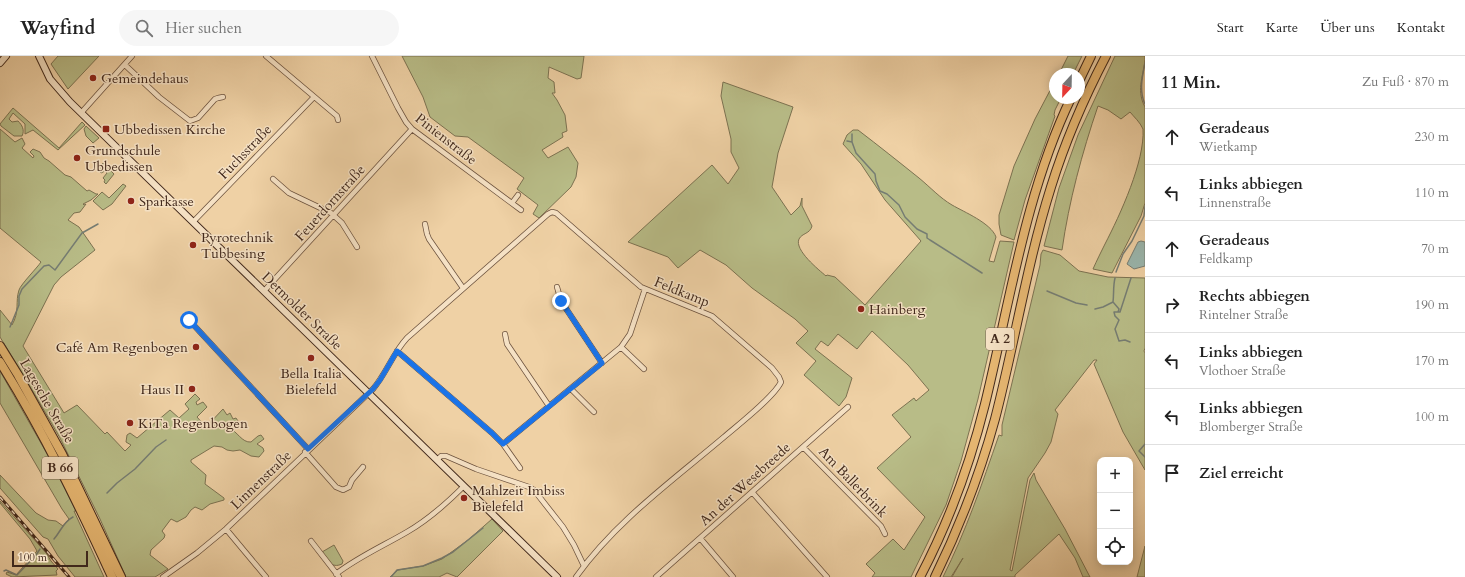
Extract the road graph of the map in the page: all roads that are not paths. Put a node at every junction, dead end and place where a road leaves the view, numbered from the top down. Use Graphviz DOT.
graph roads {
  1 [pos="6,56"];
  2 [pos="39,56"];
  3 [pos="132,56"];
  4 [pos="266,56"];
  5 [pos="372,56"];
  6 [pos="1091,56"];
  7 [pos="1106,56"];
  8 [pos="0,63"];
  9 [pos="125,65"];
  10 [pos="1085,68"];
  11 [pos="223,97"];
  12 [pos="314,97"];
  13 [pos="1068,104"];
  14 [pos="81,113"];
  15 [pos="338,120"];
  16 [pos="412,129"];
  17 [pos="273,179"];
  18 [pos="518,195"];
  19 [pos="512,203"];
  20 [pos="521,210"];
  21 [pos="334,215"];
  22 [pos="193,222"];
  23 [pos="425,224"];
  24 [pos="357,247"];
  25 [pos="557,287"];
  26 [pos="463,288"];
  27 [pos="645,289"];
  28 [pos="264,291"];
  29 [pos="189,320"];
  30 [pos="505,334"];
  31 [pos="0,346"];
  32 [pos="621,347"];
  33 [pos="397,351"];
  34 [pos="0,362"];
  35 [pos="602,363"];
  36 [pos="644,369"];
  37 [pos="571,389"];
  38 [pos="369,393"];
  39 [pos="549,406"];
  40 [pos="848,407"];
  41 [pos="594,412"];
  42 [pos="503,444"];
  43 [pos="803,447"];
  44 [pos="307,450"];
  45 [pos="437,460"];
  46 [pos="363,467"];
  47 [pos="520,468"];
  48 [pos="464,486"];
  49 [pos="752,492"];
  50 [pos="226,529"];
  51 [pos="885,534"];
  52 [pos="700,538"];
  53 [pos="311,541"];
  54 [pos="584,566"];
  55 [pos="337,575"];
  56 [pos="112,577"];
  57 [pos="121,577"];
  58 [pos="163,577"];
  59 [pos="266,577"];
  60 [pos="557,577"];
  61 [pos="576,577"];
  62 [pos="656,577"];
  63 [pos="733,577"];
  64 [pos="827,577"];
  65 [pos="920,577"];
  66 [pos="935,577"];
  1 -- 8 [label="street"];
  2 -- 14 [label="street, Detmolder Straße"];
  3 -- 9 [label="street"];
  4 -- 12 [label="street"];
  5 -- 16 [label="street, Pinienstraße"];
  6 -- 10 [label="highway"];
  7 -- 66 [label="highway, A 2"];
  9 -- 11 [label="street"];
  9 -- 14 [label="street"];
  12 -- 15 [label="street"];
  12 -- 22 [label="street, Fuchsstraße"];
  13 -- 65 [label="highway, A 2"];
  14 -- 22 [label="street, Detmolder Straße"];
  16 -- 19 [label="street, Pinienstraße"];
  16 -- 21 [label="street, Feuerdornstraße"];
  17 -- 21 [label="street"];
  18 -- 19 [label="street"];
  19 -- 20 [label="street, Pinienstraße"];
  21 -- 24 [label="street"];
  21 -- 28 [label="street, Feuerdornstraße"];
  22 -- 28 [label="street, Detmolder Straße"];
  23 -- 26 [label="street"];
  25 -- 35 [label="street"];
  26 -- 27 [label="street, Feldkamp"];
  26 -- 33 [label="street, Feldkamp"];
  27 -- 32 [label="street"];
  27 -- 54 [label="street, Feldkamp"];
  28 -- 38 [label="street, Detmolder Straße"];
  29 -- 44 [label="street"];
  30 -- 39 [label="street"];
  31 -- 57 [label="highway, Lagesche Straße / B 66"];
  32 -- 35 [label="street"];
  32 -- 36 [label="street"];
  33 -- 38 [label="street, Feldkamp"];
  33 -- 42 [label="street"];
  34 -- 56 [label="highway, Lagesche Straße / B 66"];
  35 -- 37 [label="street"];
  37 -- 39 [label="street"];
  37 -- 41 [label="street"];
  38 -- 44 [label="street, Linnenstraße"];
  38 -- 45 [label="street, Detmolder Straße"];
  39 -- 42 [label="street"];
  40 -- 43 [label="street, An der Wesebreede"];
  42 -- 47 [label="street"];
  43 -- 49 [label="street, An der Wesebreede"];
  43 -- 51 [label="street, Am Ballerbrink"];
  44 -- 46 [label="street"];
  44 -- 50 [label="street, Linnenstraße"];
  45 -- 48 [label="street, Detmolder Straße"];
  45 -- 54 [label="street"];
  48 -- 55 [label="street"];
  48 -- 60 [label="street, Detmolder Straße"];
  49 -- 52 [label="street, An der Wesebreede"];
  49 -- 64 [label="street"];
  50 -- 58 [label="street, Linnenstraße"];
  50 -- 59 [label="street"];
  52 -- 62 [label="street, An der Wesebreede"];
  52 -- 63 [label="street"];
  53 -- 55 [label="street"];
  54 -- 61 [label="street, Feldkamp"];
}
